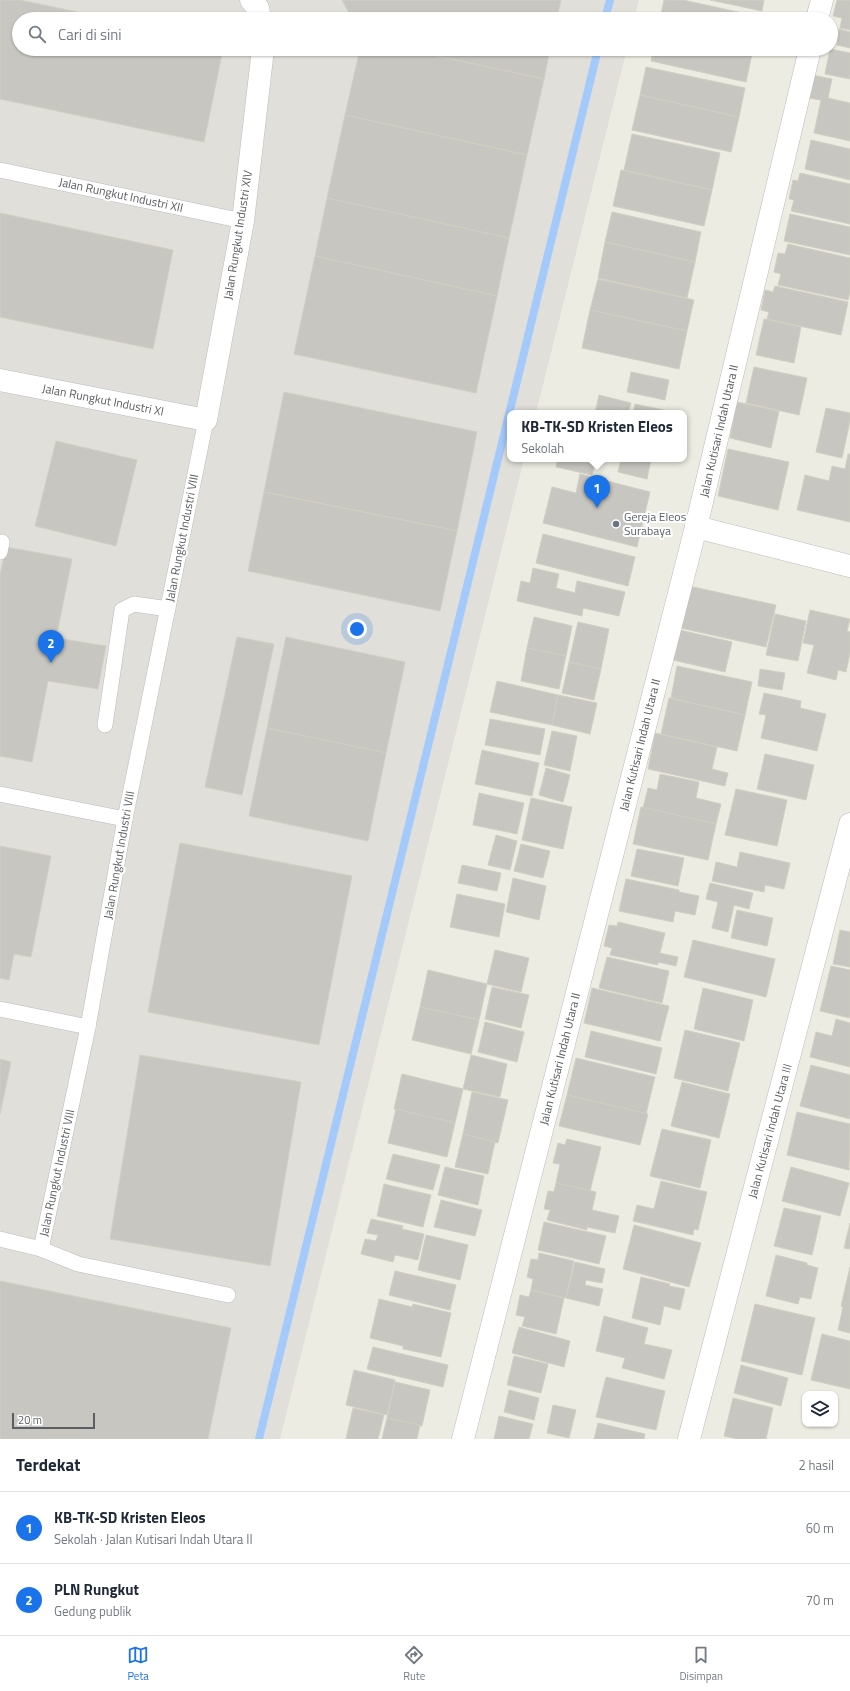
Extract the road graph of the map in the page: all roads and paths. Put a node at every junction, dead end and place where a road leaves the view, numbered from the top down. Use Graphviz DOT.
graph roads {
  1 [pos="251,0"];
  2 [pos="822,0"];
  3 [pos="259,12"];
  4 [pos="819,12"];
  5 [pos="262,56"];
  6 [pos="808,56"];
  7 [pos="0,170"];
  8 [pos="242,221"];
  9 [pos="0,380"];
  10 [pos="206,420"];
  11 [pos="696,527"];
  12 [pos="850,566"];
  13 [pos="168,609"];
  14 [pos="105,725"];
  15 [pos="0,794"];
  16 [pos="125,819"];
  17 [pos="850,824"];
  18 [pos="0,1009"];
  19 [pos="88,1027"];
  20 [pos="0,1239"];
  21 [pos="41,1249"];
  22 [pos="228,1295"];
  23 [pos="462,1439"];
  24 [pos="689,1439"];
  1 -- 3 [label="street"];
  2 -- 4 [label="street"];
  5 -- 8 [label="street, Jalan Rungkut Industri XIV"];
  6 -- 11 [label="street, Jalan Kutisari Indah Utara II"];
  7 -- 8 [label="lane, Jalan Rungkut Industri XII"];
  8 -- 10 [label="street, Jalan Rungkut Industri XIV"];
  9 -- 10 [label="street, Jalan Rungkut Industri XI"];
  10 -- 13 [label="lane, Jalan Rungkut Industri VIII"];
  11 -- 12 [label="street"];
  11 -- 23 [label="street, Jalan Kutisari Indah Utara II"];
  13 -- 14 [label="lane"];
  13 -- 16 [label="lane, Jalan Rungkut Industri VIII"];
  15 -- 16 [label="lane"];
  16 -- 19 [label="lane, Jalan Rungkut Industri VIII"];
  17 -- 24 [label="street, Jalan Kutisari Indah Utara III"];
  18 -- 19 [label="lane"];
  19 -- 21 [label="lane, Jalan Rungkut Industri VIII"];
  20 -- 21 [label="lane, Jalan Rungkut Industri VIII"];
  21 -- 22 [label="lane"];
}
